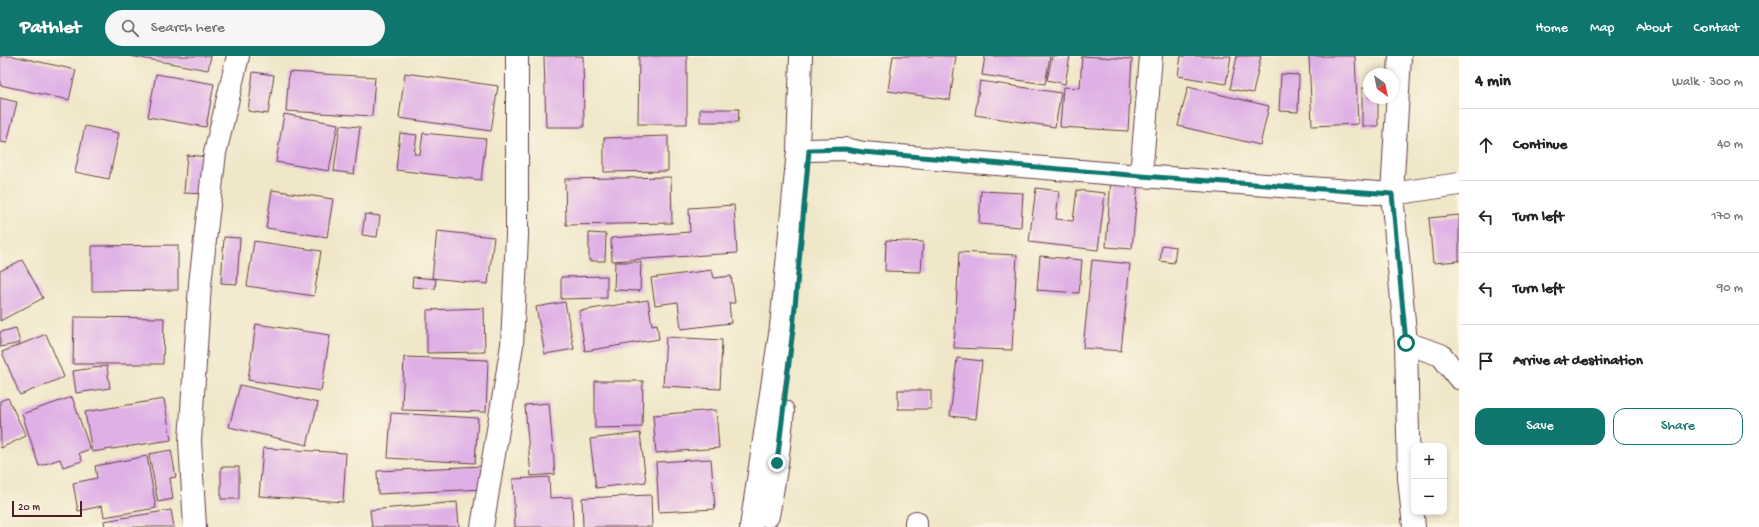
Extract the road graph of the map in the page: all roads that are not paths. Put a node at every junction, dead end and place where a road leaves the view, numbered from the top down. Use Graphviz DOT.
graph roads {
  1 [pos="238,56"];
  2 [pos="517,56"];
  3 [pos="800,56"];
  4 [pos="811,56"];
  5 [pos="1151,56"];
  6 [pos="1400,56"];
  7 [pos="809,150"];
  8 [pos="1141,176"];
  9 [pos="1459,184"];
  10 [pos="1392,194"];
  11 [pos="1406,343"];
  12 [pos="1459,378"];
  13 [pos="196,527"];
  14 [pos="482,527"];
  15 [pos="751,527"];
  16 [pos="766,527"];
  17 [pos="1414,527"];
  1 -- 13 [label="street"];
  2 -- 14 [label="street"];
  3 -- 15 [label="street"];
  4 -- 7 [label="street"];
  5 -- 8 [label="street"];
  6 -- 10 [label="street"];
  7 -- 8 [label="street"];
  7 -- 16 [label="street"];
  8 -- 10 [label="street"];
  9 -- 10 [label="street"];
  10 -- 11 [label="street"];
  11 -- 12 [label="street"];
  11 -- 17 [label="street"];
}
